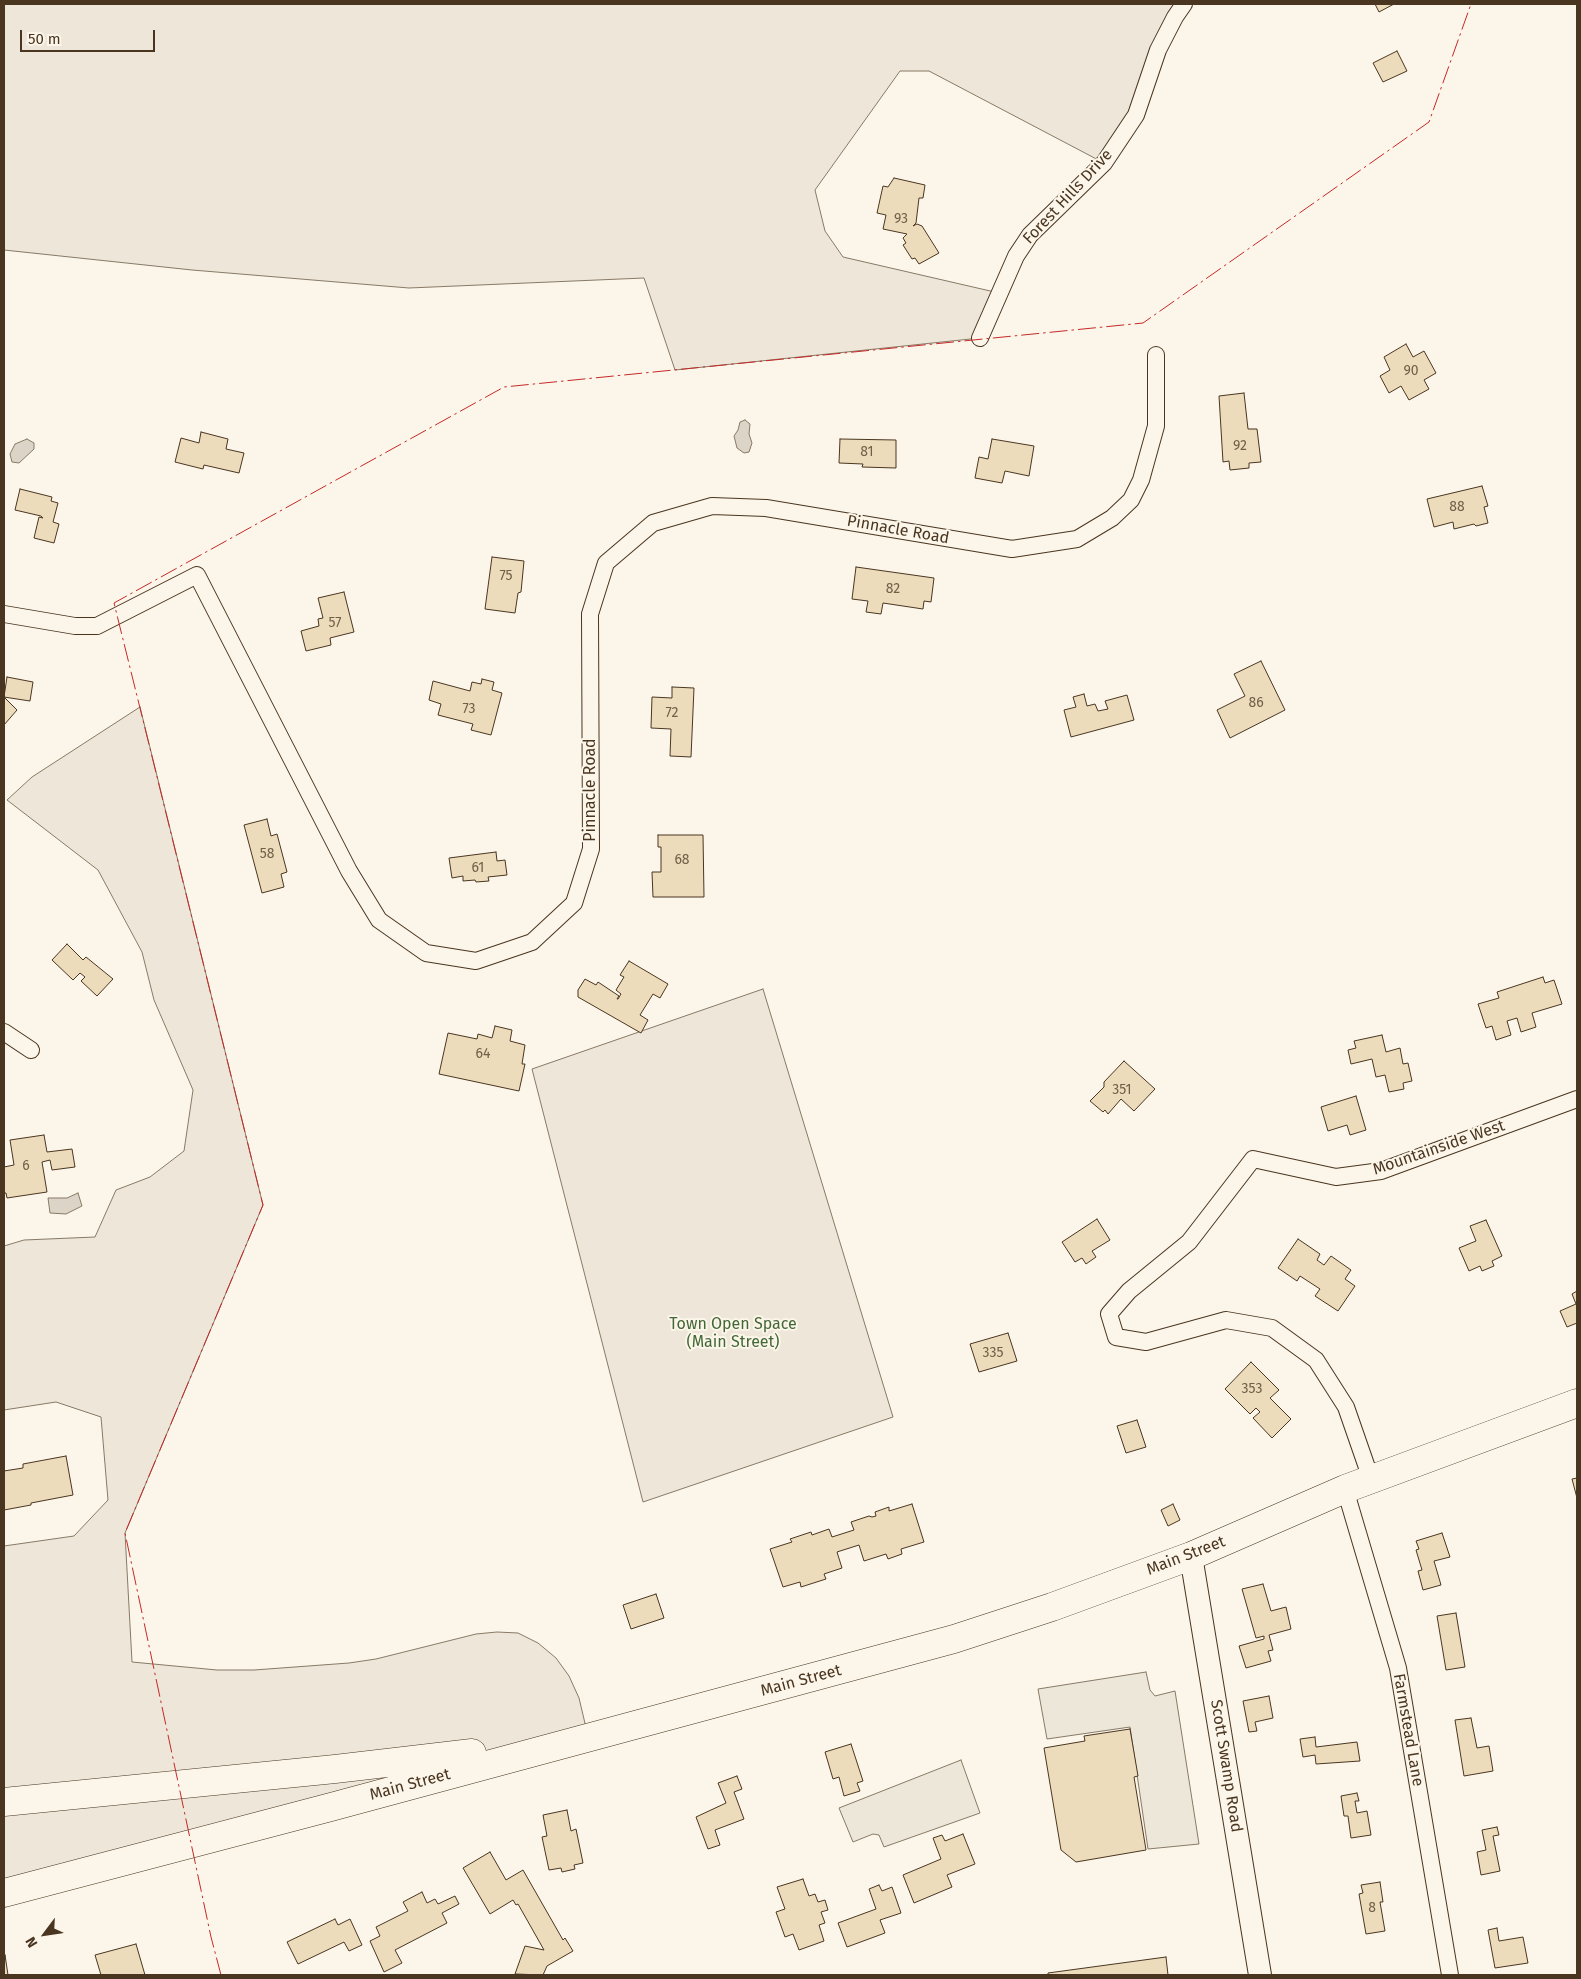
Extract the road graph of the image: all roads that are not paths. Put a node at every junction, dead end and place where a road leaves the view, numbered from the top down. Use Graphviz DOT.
graph roads {
  1 [pos="1184,4"];
  2 [pos="980,338"];
  3 [pos="1156,355"];
  4 [pos="4,614"];
  5 [pos="4,1032"];
  6 [pos="31,1050"];
  7 [pos="1577,1099"];
  8 [pos="1577,1403"];
  9 [pos="1371,1479"];
  10 [pos="1345,1489"];
  11 [pos="1191,1556"];
  12 [pos="588,1736"];
  13 [pos="4,1802"];
  14 [pos="4,1893"];
  15 [pos="1260,1975"];
  16 [pos="1450,1975"];
  1 -- 2 [label="street, Forest Hills Drive"];
  3 -- 4 [label="street, Pinnacle Road"];
  5 -- 6 [label="street"];
  7 -- 9 [label="street, Mountainside West"];
  8 -- 9 [label="highway, Main Street"];
  9 -- 10 [label="highway, Main Street"];
  10 -- 11 [label="highway, Main Street"];
  10 -- 16 [label="street, Farmstead Lane"];
  11 -- 12 [label="highway, Main Street"];
  11 -- 15 [label="main road, Scott Swamp Road"];
  12 -- 13 [label="highway"];
  12 -- 14 [label="highway, Main Street"];
}
